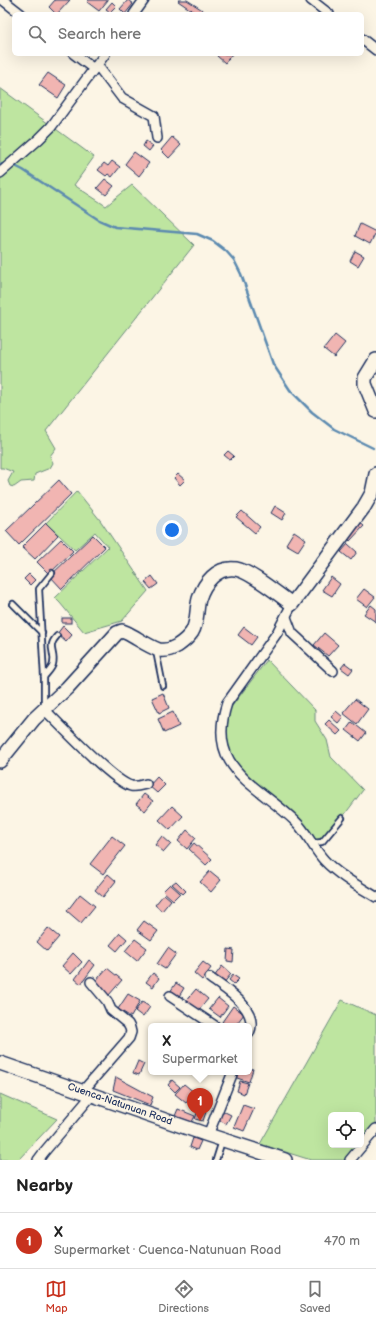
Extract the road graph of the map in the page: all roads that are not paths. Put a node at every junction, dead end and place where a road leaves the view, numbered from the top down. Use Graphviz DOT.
graph roads {
  1 [pos="3,0"];
  2 [pos="144,0"];
  3 [pos="311,0"];
  4 [pos="18,12"];
  5 [pos="135,12"];
  6 [pos="326,12"];
  7 [pos="364,41"];
  8 [pos="376,50"];
  9 [pos="77,56"];
  10 [pos="103,56"];
  11 [pos="95,67"];
  12 [pos="157,138"];
  13 [pos="0,173"];
  14 [pos="376,360"];
  15 [pos="376,411"];
  16 [pos="376,474"];
  17 [pos="52,573"];
  18 [pos="13,604"];
  19 [pos="292,604"];
  20 [pos="286,617"];
  21 [pos="42,633"];
  22 [pos="57,636"];
  23 [pos="155,648"];
  24 [pos="333,671"];
  25 [pos="44,678"];
  26 [pos="163,686"];
  27 [pos="44,709"];
  28 [pos="0,761"];
  29 [pos="146,784"];
  30 [pos="342,818"];
  31 [pos="313,843"];
  32 [pos="376,896"];
  33 [pos="210,978"];
  34 [pos="91,982"];
  35 [pos="170,996"];
  36 [pos="210,1023"];
  37 [pos="252,1023"];
  38 [pos="0,1063"];
  39 [pos="232,1075"];
  40 [pos="87,1093"];
  41 [pos="376,1129"];
  42 [pos="208,1135"];
  43 [pos="223,1140"];
  44 [pos="38,1160"];
  45 [pos="216,1160"];
  46 [pos="285,1160"];
  47 [pos="350,1160"];
  1 -- 4 [label="street"];
  2 -- 5 [label="street"];
  3 -- 6 [label="street"];
  7 -- 8 [label="street"];
  9 -- 11 [label="street"];
  10 -- 11 [label="street"];
  11 -- 12 [label="street"];
  11 -- 13 [label="street"];
  14 -- 15 [label="street"];
  16 -- 19 [label="street"];
  17 -- 21 [label="lane"];
  18 -- 21 [label="lane"];
  19 -- 20 [label="street"];
  19 -- 23 [label="street"];
  20 -- 24 [label="street"];
  20 -- 31 [label="street"];
  21 -- 25 [label="lane"];
  22 -- 25 [label="lane"];
  23 -- 26 [label="lane"];
  23 -- 27 [label="street"];
  25 -- 27 [label="lane"];
  27 -- 28 [label="street"];
  27 -- 29 [label="street"];
  30 -- 31 [label="lane"];
  31 -- 32 [label="street"];
  33 -- 37 [label="street"];
  34 -- 40 [label="street"];
  35 -- 36 [label="street"];
  38 -- 40 [label="street, Cuenca-Natunuan Road"];
  39 -- 42 [label="street"];
  40 -- 42 [label="street, Cuenca-Natunuan Road"];
  40 -- 44 [label="street"];
  41 -- 47 [label="street"];
  42 -- 43 [label="street, Cuenca-Natunuan Road"];
  43 -- 45 [label="lane"];
  43 -- 46 [label="street, Cuenca-Natunuan Road"];
}
